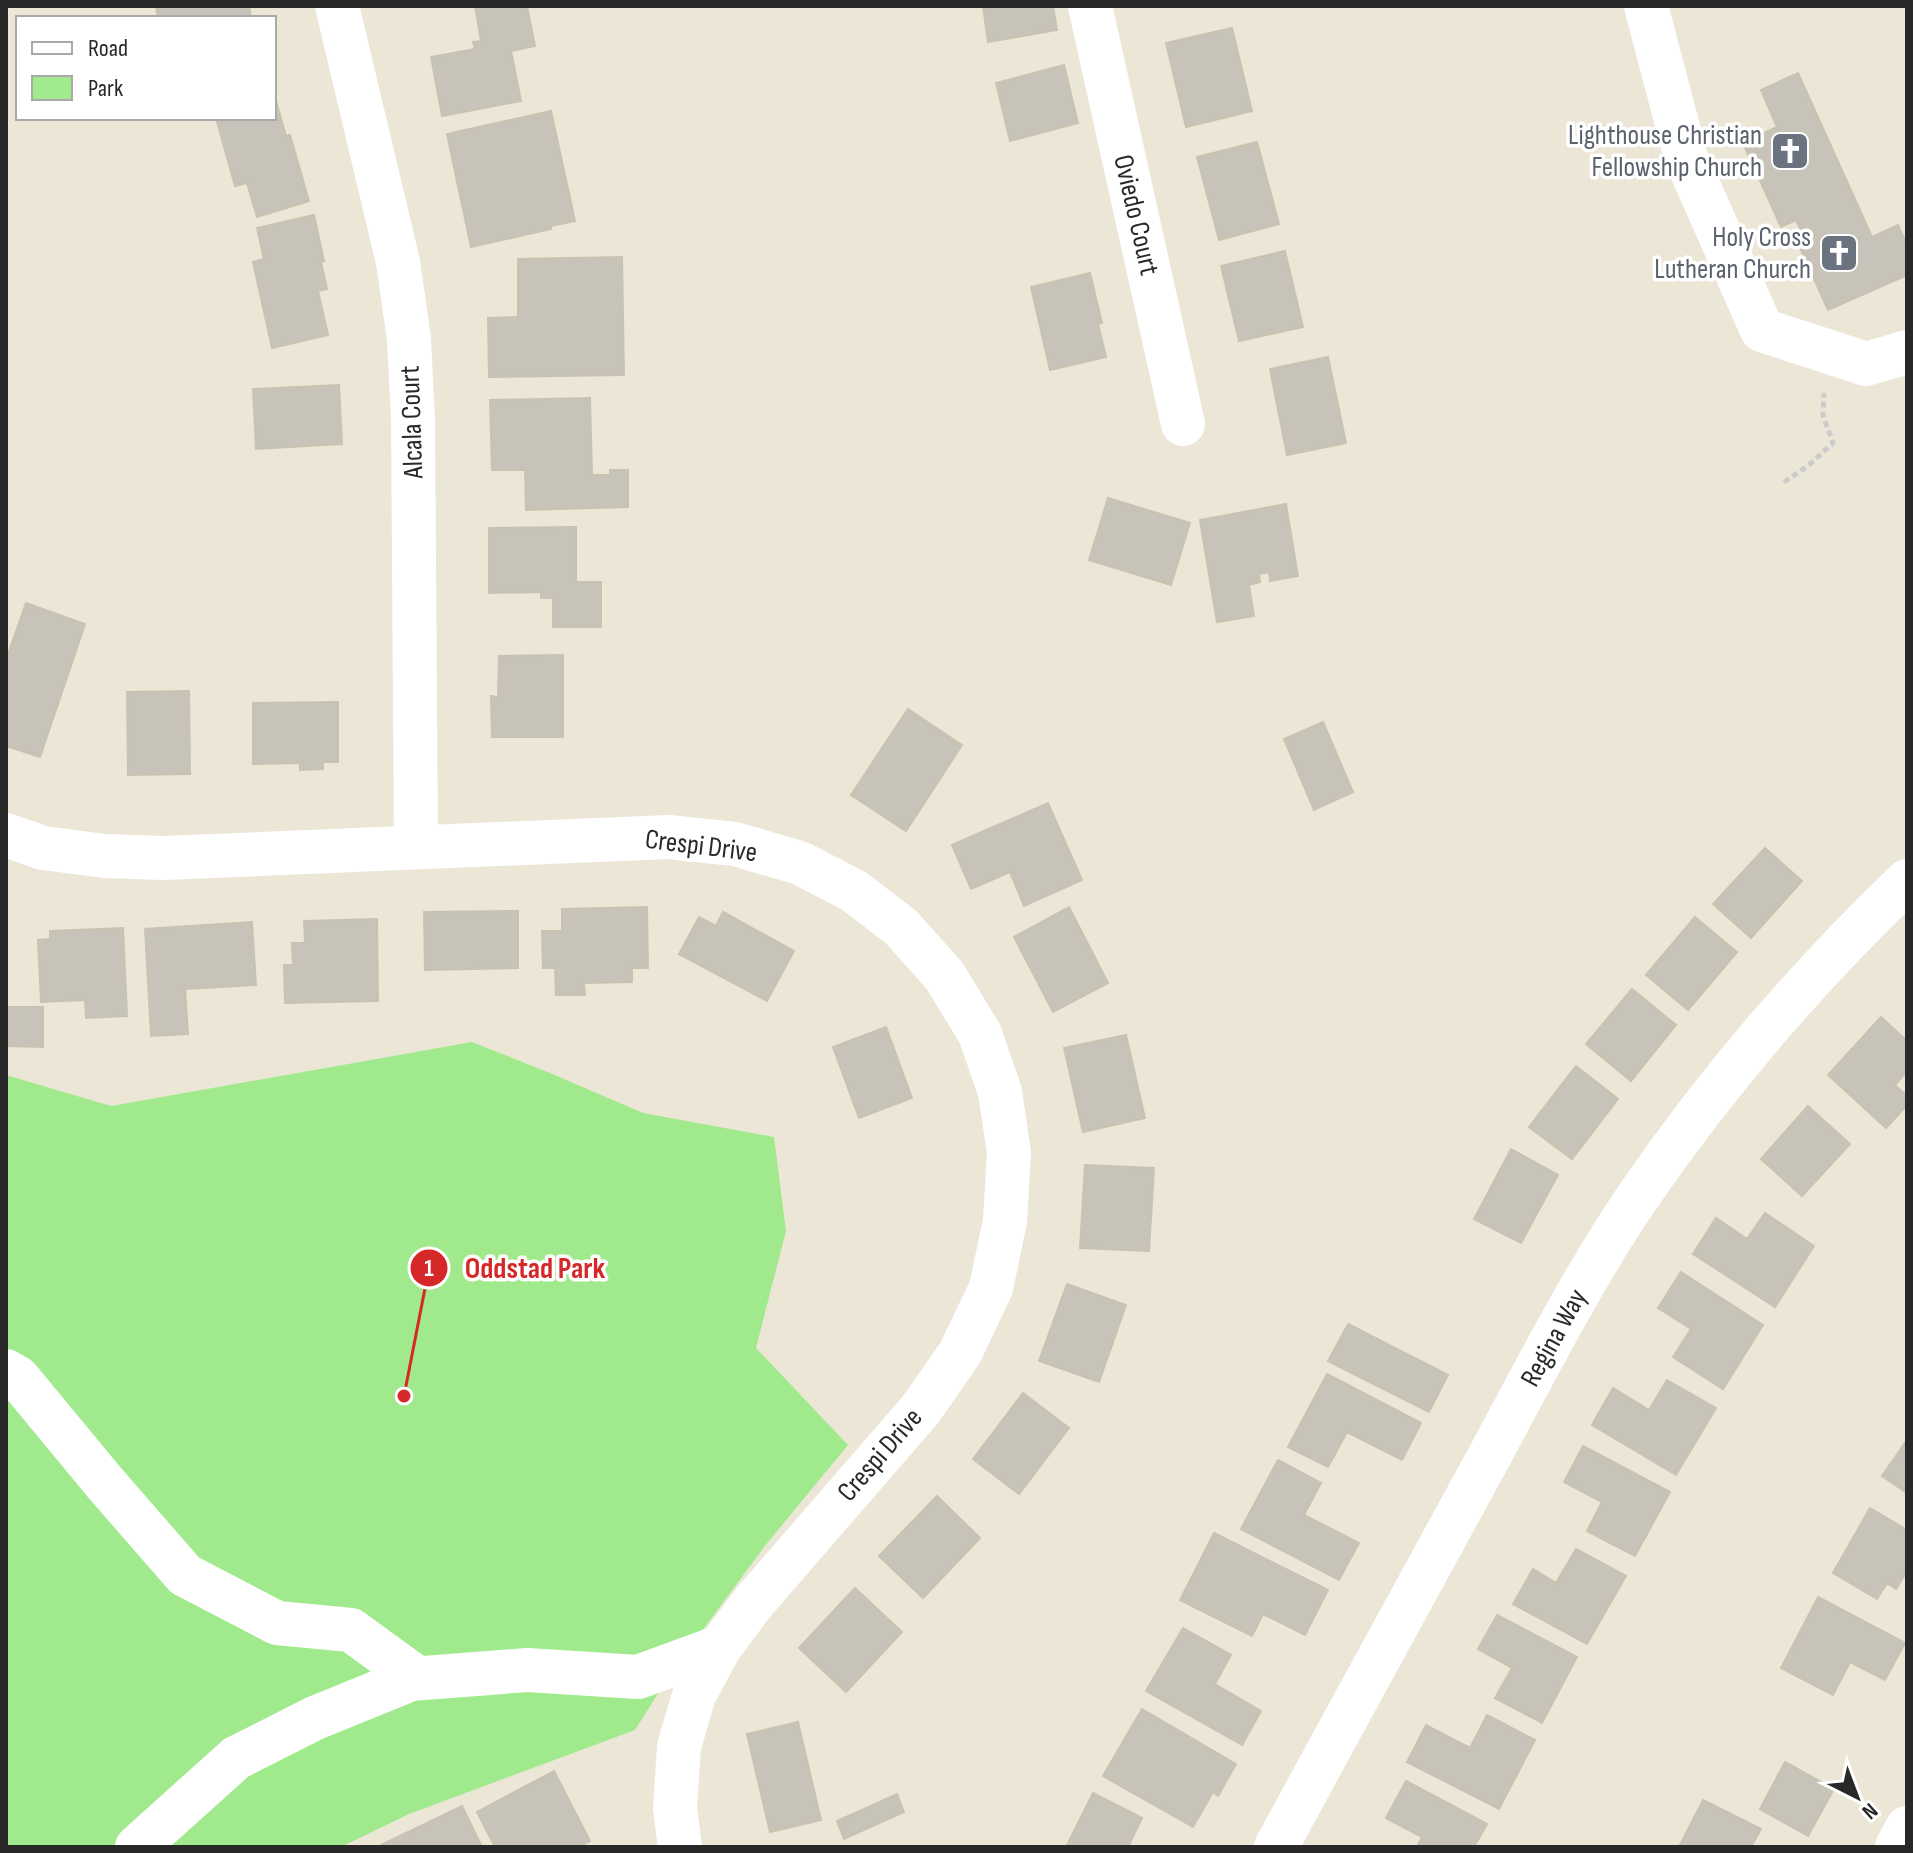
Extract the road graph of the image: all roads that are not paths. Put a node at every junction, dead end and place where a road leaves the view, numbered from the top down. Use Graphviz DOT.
graph roads {
  1 [pos="337,6"];
  2 [pos="1090,6"];
  3 [pos="1646,6"];
  4 [pos="1907,352"];
  5 [pos="1183,424"];
  6 [pos="6,835"];
  7 [pos="416,847"];
  8 [pos="1907,881"];
  9 [pos="6,1371"];
  10 [pos="720,1647"];
  11 [pos="417,1678"];
  12 [pos="1907,1828"];
  13 [pos="137,1847"];
  14 [pos="680,1847"];
  15 [pos="1276,1847"];
  16 [pos="1897,1847"];
  1 -- 7 [label="street, Alcala Court"];
  2 -- 5 [label="street, Oviedo Court"];
  3 -- 4 [label="street"];
  6 -- 7 [label="street, Crespi Drive"];
  7 -- 10 [label="street, Crespi Drive"];
  8 -- 15 [label="street, Regina Way"];
  9 -- 11 [label="street"];
  10 -- 11 [label="street"];
  10 -- 14 [label="street, Crespi Drive"];
  11 -- 13 [label="street"];
  12 -- 16 [label="street"];
}
